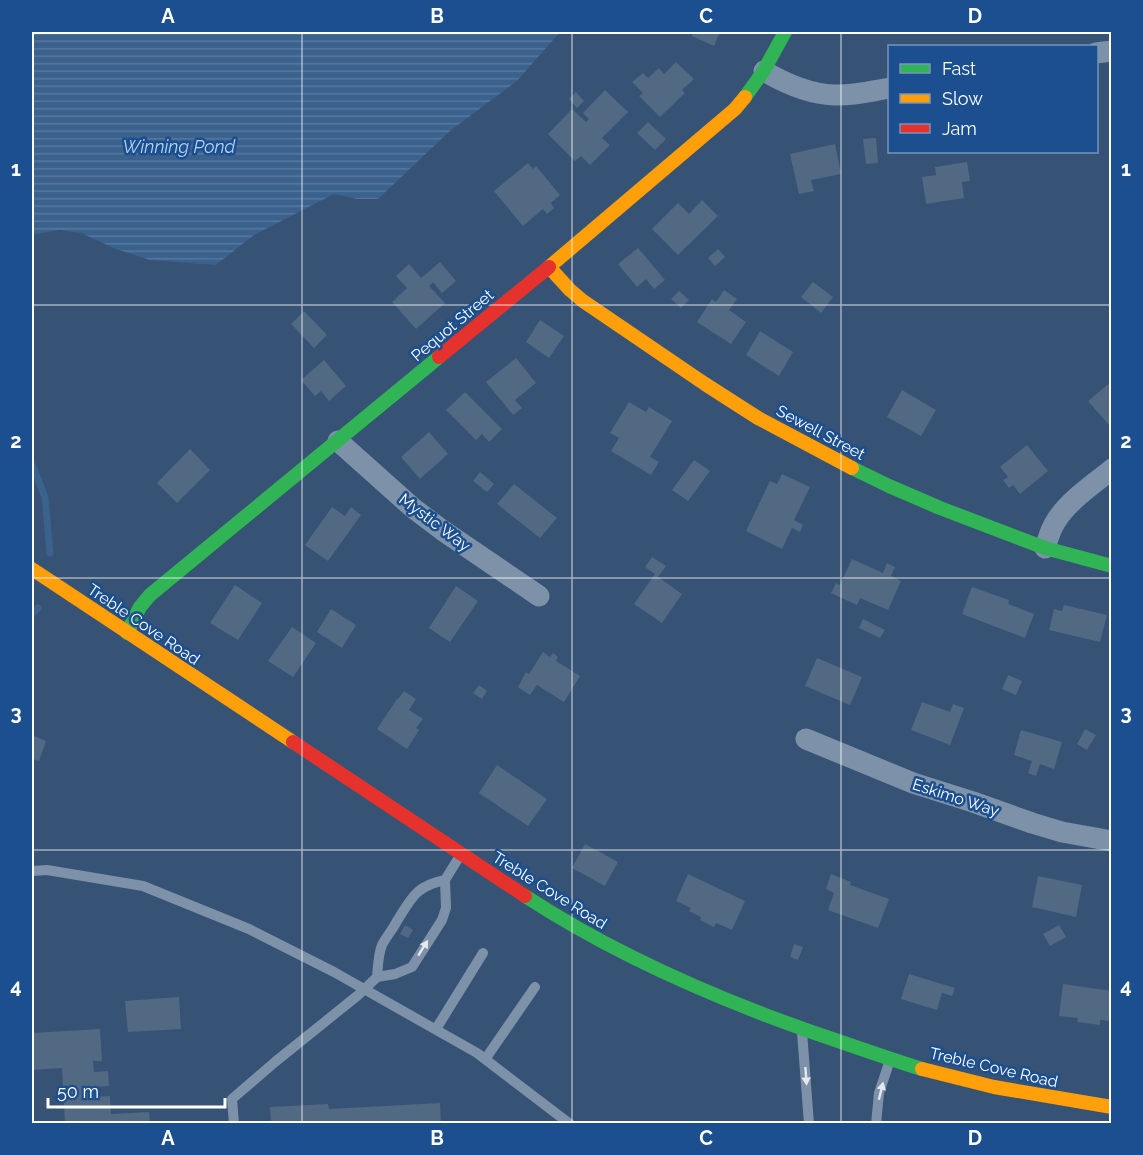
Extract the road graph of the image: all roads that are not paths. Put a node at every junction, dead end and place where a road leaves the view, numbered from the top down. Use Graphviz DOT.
graph roads {
  1 [pos="785,32"];
  2 [pos="764,71"];
  3 [pos="888,88"];
  4 [pos="549,267"];
  5 [pos="338,441"];
  6 [pos="1112,469"];
  7 [pos="1045,548"];
  8 [pos="1112,566"];
  9 [pos="32,569"];
  10 [pos="539,596"];
  11 [pos="127,633"];
  12 [pos="806,739"];
  13 [pos="1112,841"];
  14 [pos="461,854"];
  15 [pos="32,871"];
  16 [pos="445,880"];
  17 [pos="483,953"];
  18 [pos="377,977"];
  19 [pos="535,987"];
  20 [pos="365,989"];
  21 [pos="436,1029"];
  22 [pos="802,1029"];
  23 [pos="486,1058"];
  24 [pos="890,1059"];
  25 [pos="1112,1107"];
  26 [pos="234,1124"];
  27 [pos="570,1124"];
  28 [pos="809,1124"];
  29 [pos="876,1124"];
  1 -- 2 [label="street, Pequot Street"];
  2 -- 3 [label="street"];
  2 -- 4 [label="street, Pequot Street"];
  4 -- 5 [label="street, Pequot Street"];
  4 -- 7 [label="street, Sewell Street"];
  5 -- 10 [label="street, Mystic Way"];
  5 -- 11 [label="street, Pequot Street"];
  6 -- 7 [label="street"];
  7 -- 8 [label="street, Sewell Street"];
  9 -- 11 [label="street, Treble Cove Road"];
  11 -- 14 [label="street, Treble Cove Road"];
  12 -- 13 [label="street, Eskimo Way"];
  14 -- 16 [label="lane"];
  14 -- 22 [label="street, Treble Cove Road"];
  15 -- 20 [label="lane"];
  16 -- 18 [label="lane"];
  18 -- 16 [label="lane, one-way"];
  17 -- 21 [label="lane"];
  18 -- 20 [label="lane"];
  19 -- 23 [label="lane"];
  20 -- 21 [label="lane"];
  20 -- 26 [label="lane"];
  21 -- 23 [label="lane"];
  22 -- 24 [label="street, Treble Cove Road"];
  22 -- 28 [label="lane, one-way"];
  23 -- 27 [label="lane"];
  24 -- 25 [label="street, Treble Cove Road"];
  29 -- 24 [label="lane, one-way"];
}
